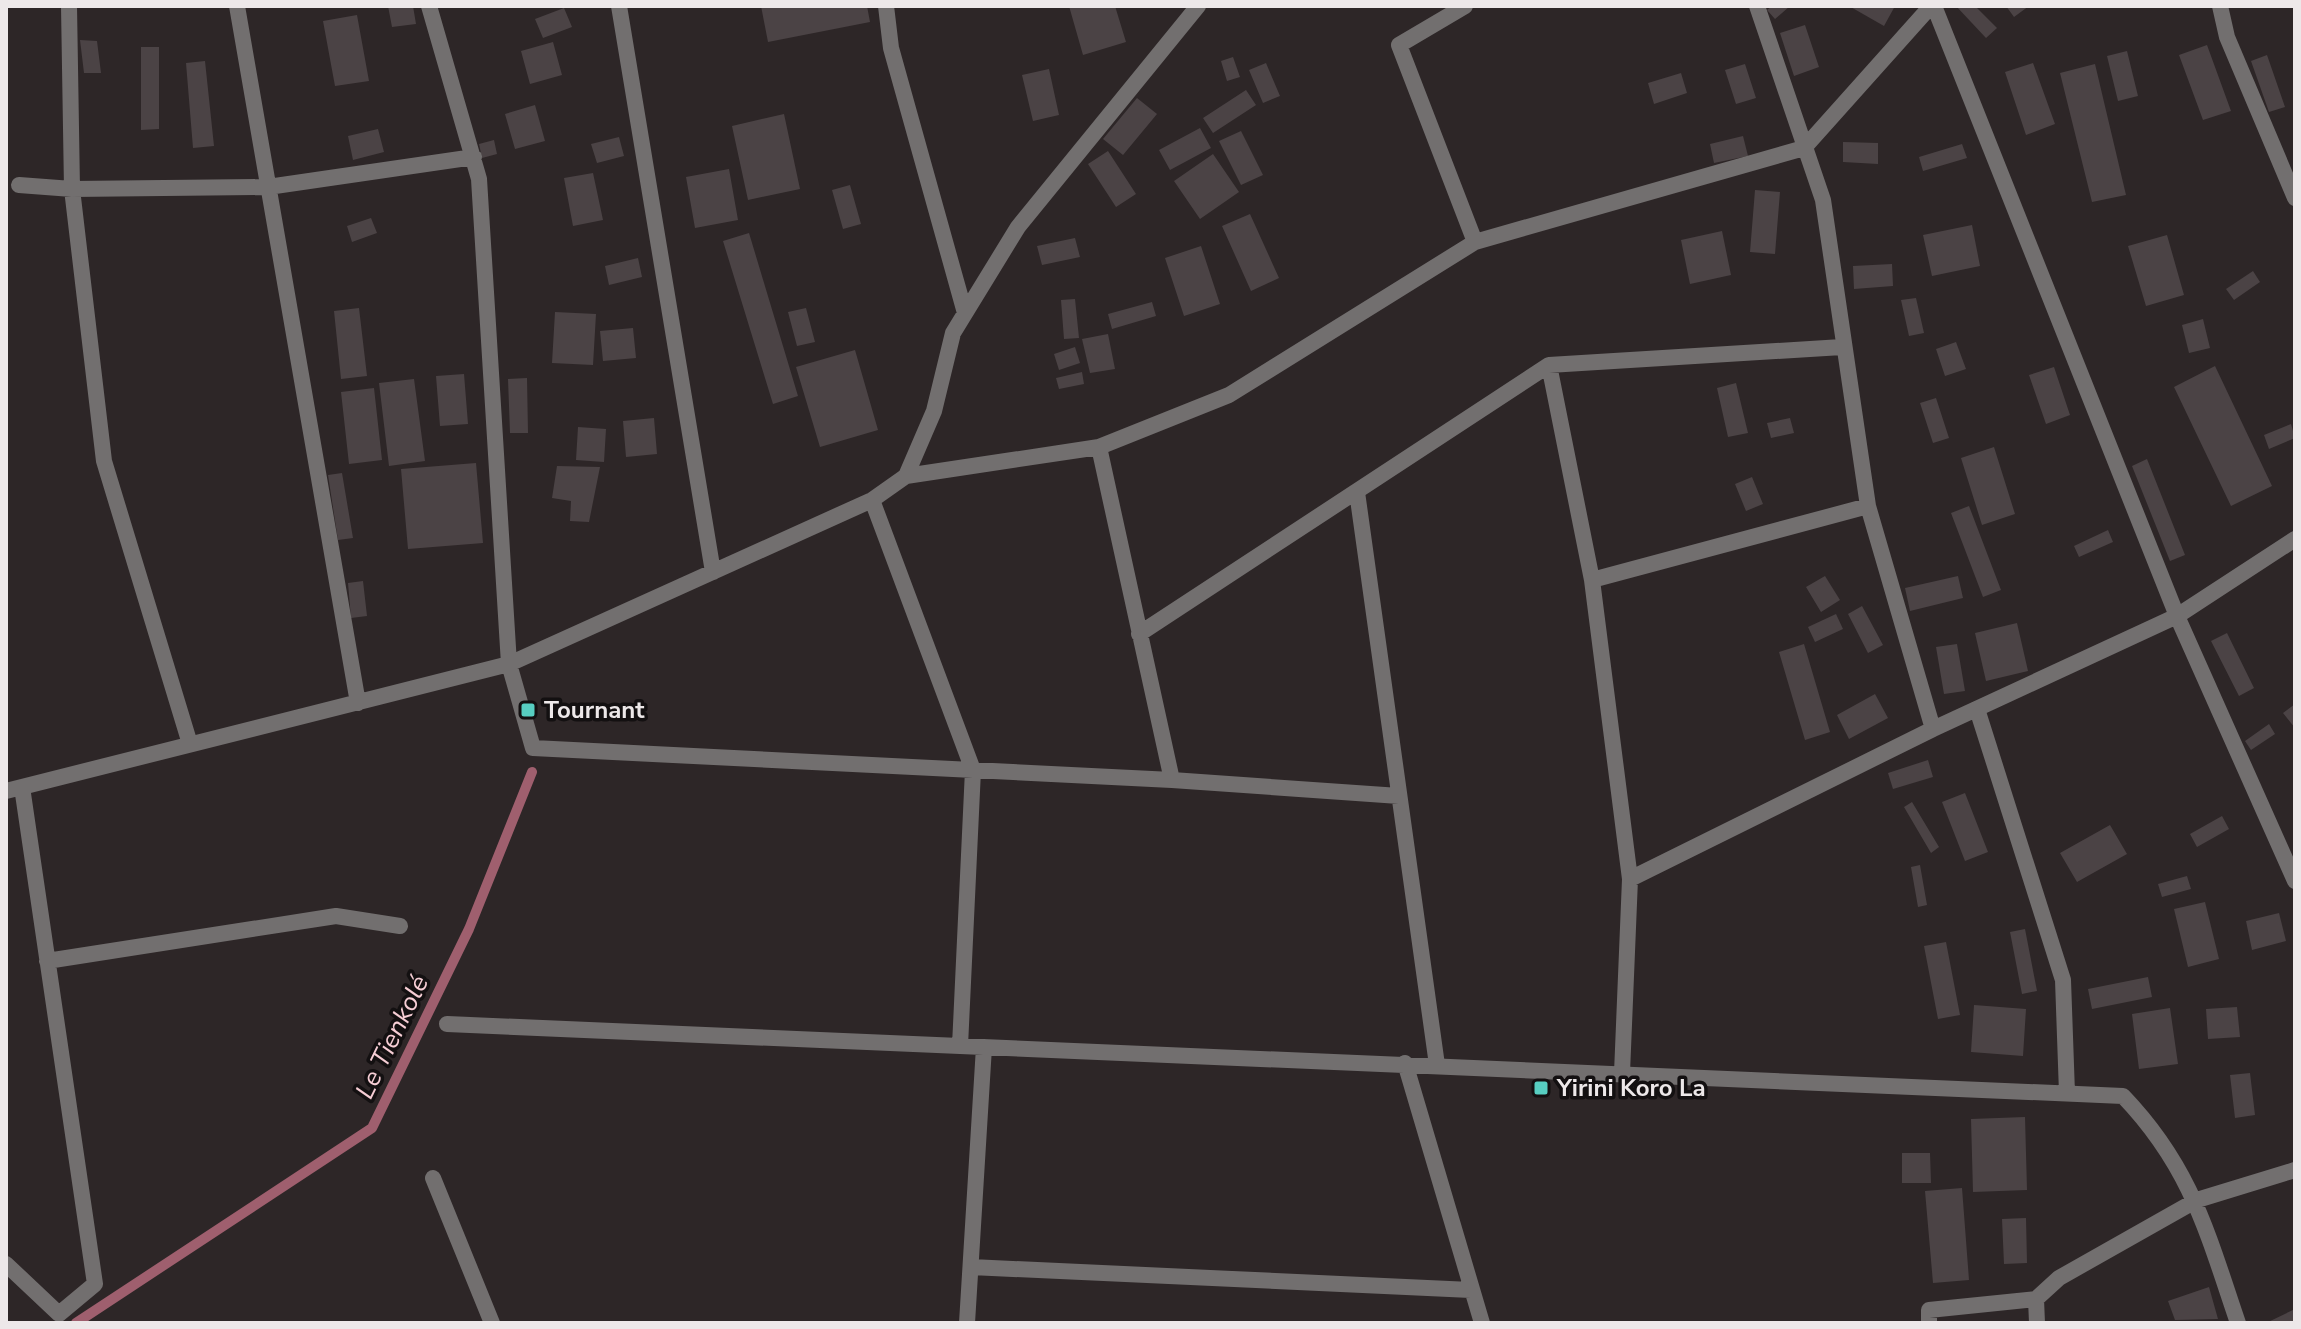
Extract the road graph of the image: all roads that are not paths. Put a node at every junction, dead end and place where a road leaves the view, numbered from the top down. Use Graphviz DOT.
graph roads {
  1 [pos="69,6"];
  2 [pos="237,6"];
  3 [pos="429,6"];
  4 [pos="619,6"];
  5 [pos="886,6"];
  6 [pos="1198,6"];
  7 [pos="1465,6"];
  8 [pos="1757,6"];
  9 [pos="1932,6"];
  10 [pos="2220,6"];
  11 [pos="1804,148"];
  12 [pos="474,157"];
  13 [pos="19,185"];
  14 [pos="268,187"];
  15 [pos="72,189"];
  16 [pos="2295,198"];
  17 [pos="1475,242"];
  18 [pos="965,313"];
  19 [pos="1842,347"];
  20 [pos="1549,365"];
  21 [pos="1099,447"];
  22 [pos="906,476"];
  23 [pos="1357,492"];
  24 [pos="872,500"];
  25 [pos="1868,506"];
  26 [pos="2295,539"];
  27 [pos="713,572"];
  28 [pos="1592,580"];
  29 [pos="2177,616"];
  30 [pos="1139,634"];
  31 [pos="509,664"];
  32 [pos="358,703"];
  33 [pos="1977,709"];
  34 [pos="1933,729"];
  35 [pos="190,744"];
  36 [pos="973,770"];
  37 [pos="1172,780"];
  38 [pos="14,789"];
  39 [pos="1399,796"];
  40 [pos="1630,879"];
  41 [pos="2295,881"];
  42 [pos="400,926"];
  43 [pos="47,961"];
  44 [pos="447,1024"];
  45 [pos="960,1046"];
  46 [pos="984,1047"];
  47 [pos="1405,1063"];
  48 [pos="1437,1065"];
  49 [pos="1622,1073"];
  50 [pos="2067,1093"];
  51 [pos="2295,1170"];
  52 [pos="433,1178"];
  53 [pos="2197,1200"];
  54 [pos="6,1264"];
  55 [pos="971,1267"];
  56 [pos="1471,1290"];
  57 [pos="2036,1299"];
  58 [pos="492,1323"];
  59 [pos="967,1323"];
  60 [pos="1482,1323"];
  61 [pos="1929,1323"];
  62 [pos="2037,1323"];
  63 [pos="2238,1323"];
  1 -- 15 [label="street"];
  2 -- 14 [label="street"];
  3 -- 12 [label="street"];
  4 -- 27 [label="street"];
  5 -- 18 [label="street"];
  6 -- 18 [label="street"];
  7 -- 17 [label="street"];
  8 -- 11 [label="street"];
  9 -- 11 [label="street"];
  9 -- 29 [label="street"];
  10 -- 16 [label="street"];
  11 -- 17 [label="street"];
  11 -- 19 [label="street"];
  12 -- 14 [label="street"];
  12 -- 31 [label="street"];
  13 -- 15 [label="street"];
  14 -- 15 [label="street"];
  14 -- 32 [label="street"];
  15 -- 35 [label="street"];
  17 -- 21 [label="street"];
  18 -- 22 [label="street"];
  19 -- 20 [label="street"];
  19 -- 25 [label="street"];
  20 -- 23 [label="street"];
  20 -- 28 [label="street"];
  21 -- 22 [label="street"];
  21 -- 30 [label="street"];
  22 -- 24 [label="street"];
  23 -- 30 [label="street"];
  23 -- 39 [label="street"];
  24 -- 27 [label="street"];
  24 -- 36 [label="street"];
  25 -- 28 [label="street"];
  25 -- 34 [label="street"];
  26 -- 29 [label="street"];
  27 -- 31 [label="street"];
  28 -- 40 [label="street"];
  29 -- 33 [label="street"];
  29 -- 41 [label="street"];
  30 -- 37 [label="street"];
  31 -- 32 [label="street"];
  31 -- 36 [label="street"];
  32 -- 35 [label="street"];
  33 -- 34 [label="street"];
  33 -- 50 [label="street"];
  34 -- 40 [label="street"];
  35 -- 38 [label="street"];
  36 -- 37 [label="street"];
  36 -- 45 [label="street"];
  37 -- 39 [label="street"];
  38 -- 43 [label="street"];
  39 -- 48 [label="street"];
  40 -- 49 [label="street"];
  42 -- 43 [label="street"];
  43 -- 54 [label="street"];
  44 -- 45 [label="street"];
  45 -- 46 [label="street"];
  46 -- 47 [label="street"];
  46 -- 55 [label="street"];
  47 -- 48 [label="street"];
  47 -- 56 [label="street"];
  48 -- 49 [label="street"];
  49 -- 50 [label="street"];
  50 -- 53 [label="street"];
  51 -- 53 [label="street"];
  52 -- 58 [label="street"];
  53 -- 57 [label="street"];
  53 -- 63 [label="street"];
  55 -- 56 [label="street"];
  55 -- 59 [label="street"];
  56 -- 60 [label="street"];
  57 -- 61 [label="street"];
  57 -- 62 [label="street"];
}
